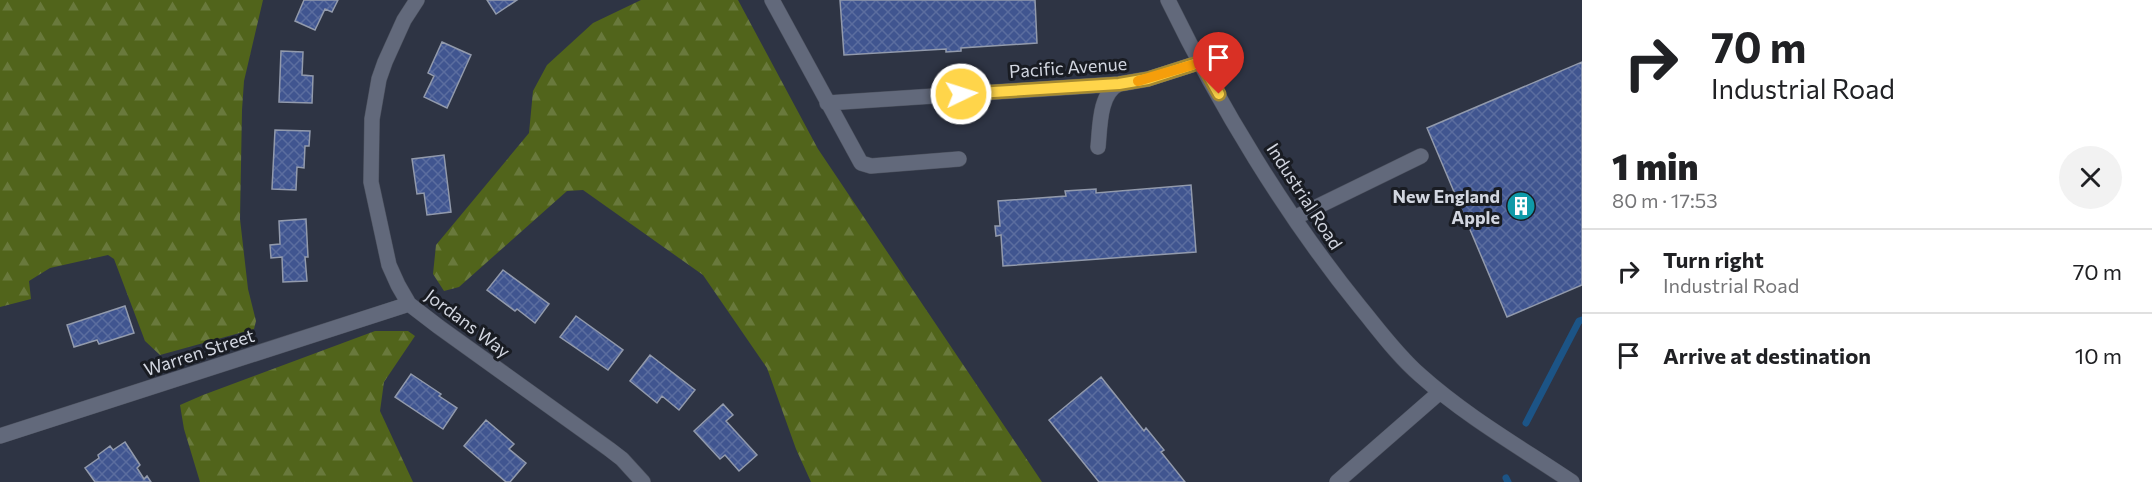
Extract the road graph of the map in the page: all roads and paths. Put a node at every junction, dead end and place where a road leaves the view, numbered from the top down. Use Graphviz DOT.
graph roads {
  1 [pos="417,0"];
  2 [pos="772,0"];
  3 [pos="1168,0"];
  4 [pos="1201,62"];
  5 [pos="1119,84"];
  6 [pos="827,103"];
  7 [pos="1098,147"];
  8 [pos="1421,156"];
  9 [pos="958,159"];
  10 [pos="1294,218"];
  11 [pos="410,304"];
  12 [pos="1440,392"];
  13 [pos="0,436"];
  14 [pos="643,482"];
  15 [pos="1337,482"];
  16 [pos="1572,482"];
  1 -- 11 [label="street, Jordans Way"];
  2 -- 6 [label="street"];
  3 -- 4 [label="street, Industrial Road"];
  4 -- 5 [label="street, Pacific Avenue"];
  4 -- 10 [label="street, Industrial Road"];
  5 -- 6 [label="street, Pacific Avenue"];
  5 -- 7 [label="street"];
  6 -- 9 [label="street"];
  8 -- 10 [label="street"];
  10 -- 12 [label="street, Industrial Road"];
  11 -- 13 [label="street, Warren Street"];
  11 -- 14 [label="street, Jordans Way"];
  12 -- 15 [label="street"];
  12 -- 16 [label="street, Industrial Road"];
}
